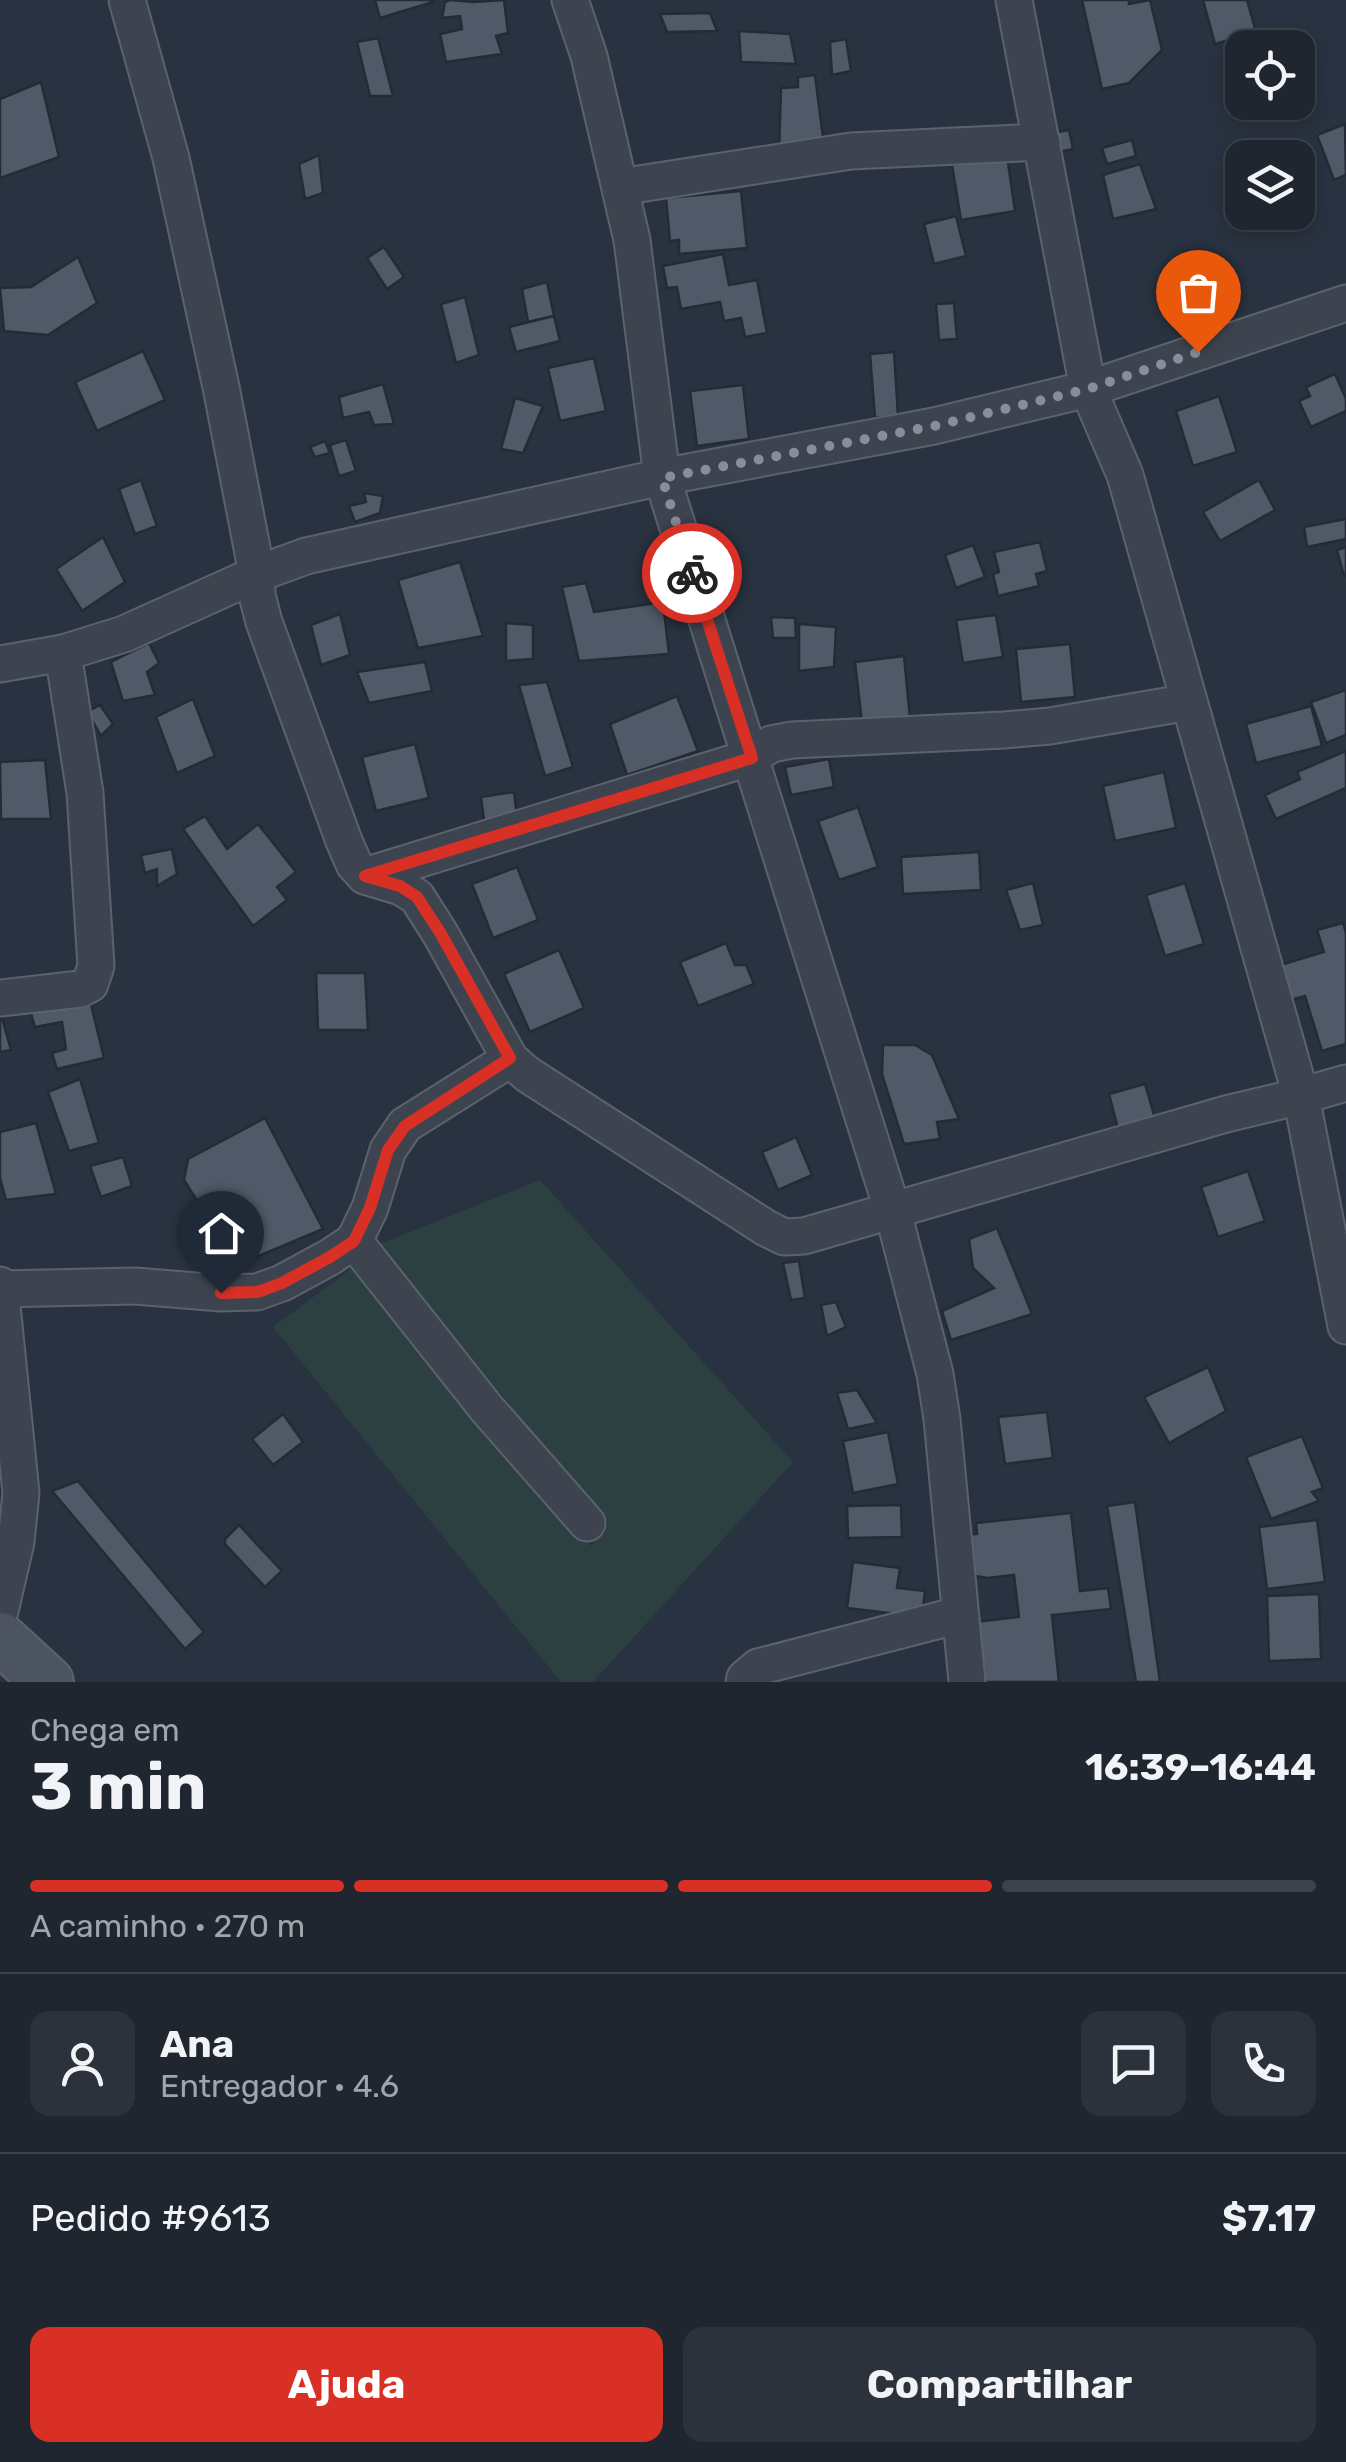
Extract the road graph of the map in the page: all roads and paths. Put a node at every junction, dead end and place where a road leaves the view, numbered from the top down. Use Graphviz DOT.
graph roads {
  1 [pos="127,0"];
  2 [pos="570,0"];
  3 [pos="1014,0"];
  4 [pos="1042,142"];
  5 [pos="620,186"];
  6 [pos="1346,302"];
  7 [pos="1088,389"];
  8 [pos="662,478"];
  9 [pos="256,574"];
  10 [pos="63,654"];
  11 [pos="0,664"];
  12 [pos="1189,702"];
  13 [pos="752,758"];
  14 [pos="365,876"];
  15 [pos="0,998"];
  16 [pos="510,1058"];
  17 [pos="1346,1083"];
  18 [pos="1301,1096"];
  19 [pos="893,1212"];
  20 [pos="354,1241"];
  21 [pos="0,1288"];
  22 [pos="1346,1326"];
  23 [pos="587,1523"];
  24 [pos="0,1611"];
  25 [pos="959,1615"];
  26 [pos="0,1638"];
  27 [pos="48,1682"];
  28 [pos="744,1682"];
  29 [pos="967,1682"];
  1 -- 9 [label="street"];
  2 -- 5 [label="street"];
  3 -- 4 [label="street"];
  4 -- 5 [label="street"];
  4 -- 7 [label="street"];
  5 -- 8 [label="street"];
  6 -- 7 [label="street"];
  7 -- 8 [label="street"];
  7 -- 12 [label="street"];
  8 -- 9 [label="street"];
  8 -- 13 [label="street"];
  9 -- 10 [label="street"];
  9 -- 14 [label="street"];
  10 -- 11 [label="street"];
  10 -- 15 [label="street"];
  12 -- 13 [label="street"];
  12 -- 18 [label="street"];
  13 -- 14 [label="street"];
  13 -- 19 [label="street"];
  14 -- 16 [label="street"];
  16 -- 19 [label="street"];
  16 -- 20 [label="street"];
  17 -- 18 [label="street"];
  18 -- 19 [label="street"];
  18 -- 22 [label="street"];
  19 -- 25 [label="street"];
  20 -- 21 [label="street"];
  20 -- 23 [label="street"];
  21 -- 24 [label="street"];
  25 -- 28 [label="street"];
  25 -- 29 [label="street"];
  26 -- 27 [label="main road"];
}
